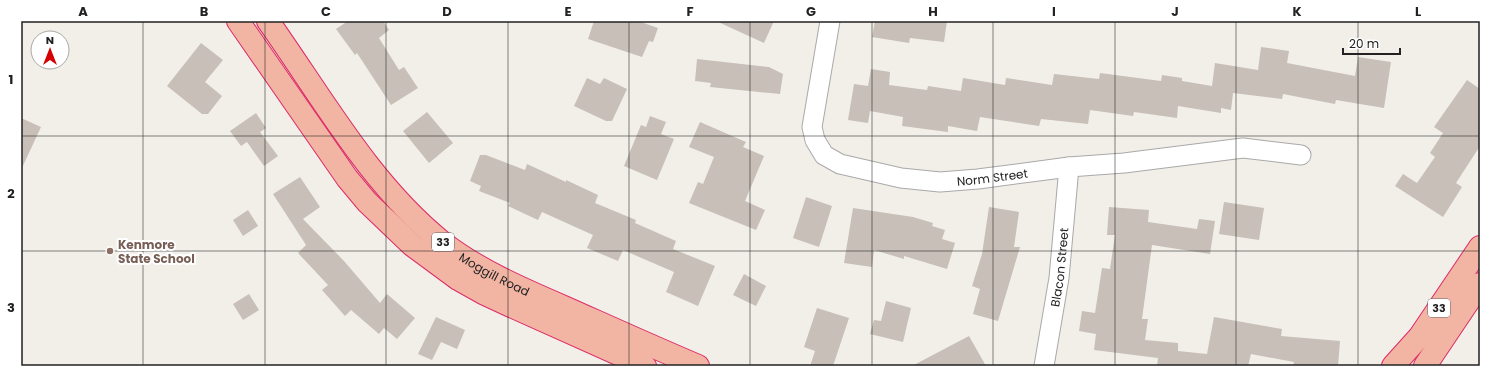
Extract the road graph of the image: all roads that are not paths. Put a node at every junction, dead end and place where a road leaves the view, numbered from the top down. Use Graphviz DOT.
graph roads {
  1 [pos="238,21"];
  2 [pos="268,21"];
  3 [pos="830,21"];
  4 [pos="1301,155"];
  5 [pos="1069,167"];
  6 [pos="1480,247"];
  7 [pos="1480,284"];
  8 [pos="645,366"];
  9 [pos="698,366"];
  10 [pos="1044,366"];
  11 [pos="1393,366"];
  12 [pos="1425,366"];
  1 -- 8 [label="highway, Moggill Road / 33"];
  2 -- 9 [label="highway, Moggill Road / 33"];
  3 -- 5 [label="street, Norm Street"];
  4 -- 5 [label="street, Norm Street"];
  5 -- 10 [label="street, Blacon Street"];
  6 -- 11 [label="highway, 33"];
  7 -- 12 [label="highway, 33"];
}
